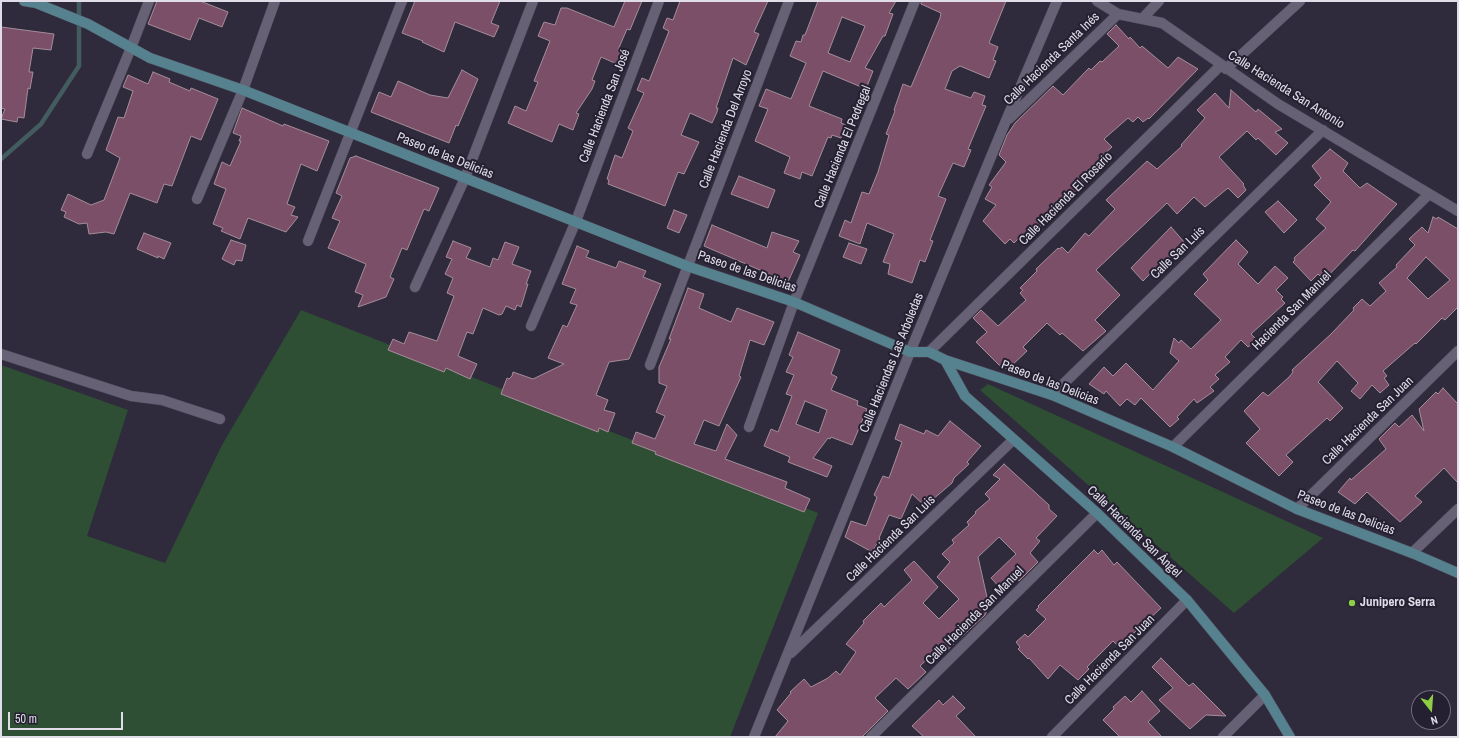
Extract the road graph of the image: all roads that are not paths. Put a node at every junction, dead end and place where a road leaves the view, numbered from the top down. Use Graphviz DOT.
graph roads {
  1 [pos="24,1"];
  2 [pos="149,1"];
  3 [pos="275,1"];
  4 [pos="402,1"];
  5 [pos="533,1"];
  6 [pos="659,1"];
  7 [pos="789,1"];
  8 [pos="916,1"];
  9 [pos="1058,1"];
  10 [pos="1097,1"];
  11 [pos="1300,1"];
  12 [pos="1156,2"];
  13 [pos="1118,14"];
  14 [pos="1142,19"];
  15 [pos="131,48"];
  16 [pos="1223,67"];
  17 [pos="244,90"];
  18 [pos="1005,123"];
  19 [pos="1323,130"];
  20 [pos="351,132"];
  21 [pos="87,154"];
  22 [pos="466,178"];
  23 [pos="1429,194"];
  24 [pos="197,199"];
  25 [pos="1458,211"];
  26 [pos="576,221"];
  27 [pos="308,241"];
  28 [pos="687,266"];
  29 [pos="415,287"];
  30 [pos="794,302"];
  31 [pos="531,326"];
  32 [pos="1458,351"];
  33 [pos="910,352"];
  34 [pos="930,352"];
  35 [pos="1,354"];
  36 [pos="945,360"];
  37 [pos="650,365"];
  38 [pos="1052,395"];
  39 [pos="220,419"];
  40 [pos="749,427"];
  41 [pos="1013,440"];
  42 [pos="1173,448"];
  43 [pos="1297,509"];
  44 [pos="1458,509"];
  45 [pos="1097,513"];
  46 [pos="1412,553"];
  47 [pos="1458,573"];
  48 [pos="1187,600"];
  49 [pos="788,656"];
  50 [pos="1265,695"];
  51 [pos="754,737"];
  52 [pos="871,737"];
  53 [pos="1052,737"];
  54 [pos="1223,737"];
  55 [pos="1290,737"];
  1 -- 15 [label="street, Paseo de las Delicias"];
  2 -- 15 [label="street"];
  3 -- 17 [label="street"];
  4 -- 20 [label="street"];
  5 -- 22 [label="street"];
  6 -- 26 [label="street, Calle Hacienda San José"];
  7 -- 28 [label="street, Calle Hacienda Del Arroyo"];
  8 -- 30 [label="street, Calle Hacienda El Pedregal"];
  9 -- 18 [label="street, Calle Haciendas Las Arboledas"];
  10 -- 13 [label="street, Calle Hacienda San Antonio"];
  11 -- 16 [label="street, Calle Hacienda El Rosario"];
  12 -- 14 [label="street"];
  13 -- 14 [label="street, Calle Hacienda San Antonio"];
  13 -- 18 [label="street, Calle Hacienda Santa Inés"];
  14 -- 16 [label="street, Calle Hacienda San Antonio"];
  15 -- 17 [label="street, Paseo de las Delicias"];
  15 -- 21 [label="street"];
  16 -- 19 [label="street, Calle Hacienda San Antonio"];
  16 -- 34 [label="street, Calle Hacienda El Rosario"];
  17 -- 20 [label="street, Paseo de las Delicias"];
  17 -- 24 [label="street"];
  18 -- 33 [label="street, Calle Haciendas Las Arboledas"];
  19 -- 23 [label="street, Calle Hacienda San Antonio"];
  19 -- 38 [label="street, Calle San Luis"];
  20 -- 22 [label="street, Paseo de las Delicias"];
  20 -- 27 [label="street"];
  22 -- 26 [label="street, Paseo de las Delicias"];
  22 -- 29 [label="street"];
  23 -- 25 [label="street, Calle Hacienda San Antonio"];
  23 -- 42 [label="street, Hacienda San Manuel"];
  26 -- 28 [label="street, Paseo de las Delicias"];
  26 -- 31 [label="street, Calle Hacienda San José"];
  28 -- 30 [label="street, Paseo de las Delicias"];
  28 -- 37 [label="street, Calle Hacienda Del Arroyo"];
  30 -- 33 [label="street, Paseo de las Delicias"];
  30 -- 40 [label="street, Calle Hacienda El Pedregal"];
  32 -- 43 [label="street, Calle Hacienda San Juan"];
  33 -- 34 [label="street, Paseo de las Delicias"];
  33 -- 49 [label="street, Calle Haciendas Las Arboledas"];
  34 -- 36 [label="street, Paseo de las Delicias"];
  35 -- 39 [label="street"];
  36 -- 38 [label="street, Paseo de las Delicias"];
  36 -- 41 [label="street, Calle Hacienda San Ángel"];
  38 -- 42 [label="street, Paseo de las Delicias"];
  41 -- 45 [label="street, Calle Hacienda San Ángel"];
  41 -- 49 [label="street, Calle Hacienda San Luis"];
  42 -- 43 [label="street, Paseo de las Delicias"];
  43 -- 46 [label="street, Paseo de las Delicias"];
  44 -- 46 [label="street"];
  45 -- 48 [label="street, Calle Hacienda San Ángel"];
  45 -- 52 [label="street, Calle Hacienda San Manuel"];
  46 -- 47 [label="street, Paseo de las Delicias"];
  48 -- 50 [label="street, Calle Hacienda San Ángel"];
  48 -- 53 [label="street, Calle Hacienda San Juan"];
  49 -- 51 [label="street, Calle Haciendas Las Arboledas"];
  50 -- 54 [label="street"];
  50 -- 55 [label="street, Calle Hacienda San Ángel"];
}
